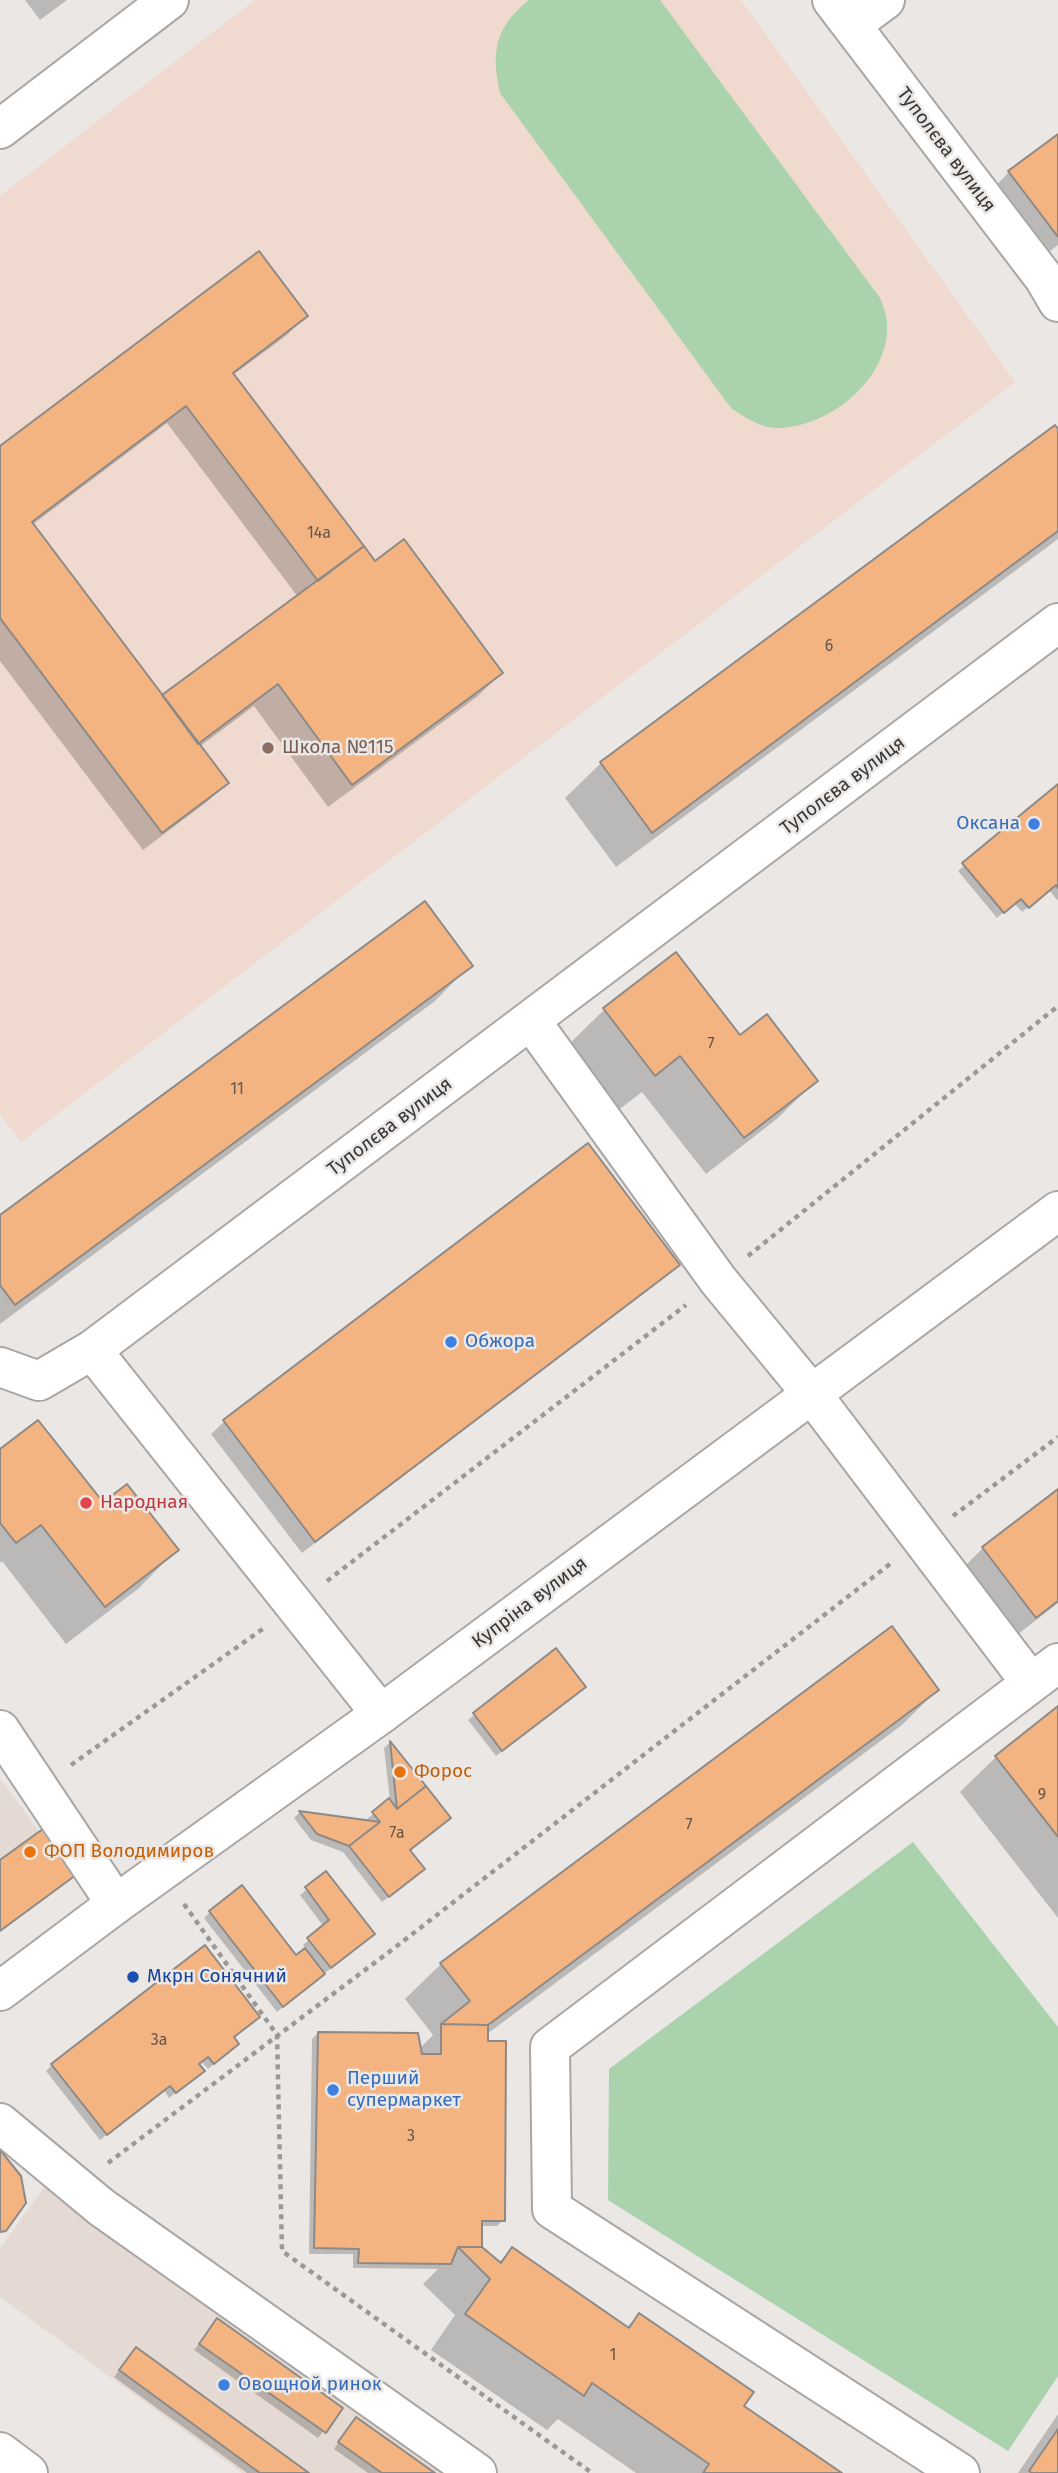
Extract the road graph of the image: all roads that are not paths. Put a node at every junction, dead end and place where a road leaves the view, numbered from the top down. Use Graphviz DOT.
graph roads {
  1 [pos="169,0"];
  2 [pos="885,0"];
  3 [pos="841,13"];
  4 [pos="0,129"];
  5 [pos="1058,302"];
  6 [pos="1058,623"];
  7 [pos="531,1021"];
  8 [pos="1058,1211"];
  9 [pos="92,1350"];
  10 [pos="0,1367"];
  11 [pos="811,1393"];
  12 [pos="1045,1673"];
  13 [pos="381,1714"];
  14 [pos="0,1730"];
  15 [pos="116,1904"];
  16 [pos="0,1991"];
  17 [pos="0,2123"];
  18 [pos="0,2452"];
  19 [pos="28,2473"];
  20 [pos="477,2473"];
  21 [pos="960,2473"];
  1 -- 4 [label="main road"];
  2 -- 3 [label="main road"];
  3 -- 5 [label="main road, Туполєва вулиця"];
  6 -- 7 [label="main road, Туполєва вулиця"];
  7 -- 9 [label="main road, Туполєва вулиця"];
  7 -- 11 [label="main road"];
  8 -- 11 [label="main road, Купріна вулиця"];
  9 -- 10 [label="main road, Туполєва вулиця"];
  9 -- 13 [label="main road"];
  11 -- 12 [label="main road"];
  11 -- 13 [label="main road, Купріна вулиця"];
  12 -- 21 [label="main road"];
  13 -- 15 [label="main road, Купріна вулиця"];
  14 -- 15 [label="main road"];
  15 -- 16 [label="main road, Купріна вулиця"];
  17 -- 20 [label="main road"];
  18 -- 19 [label="main road"];
}
